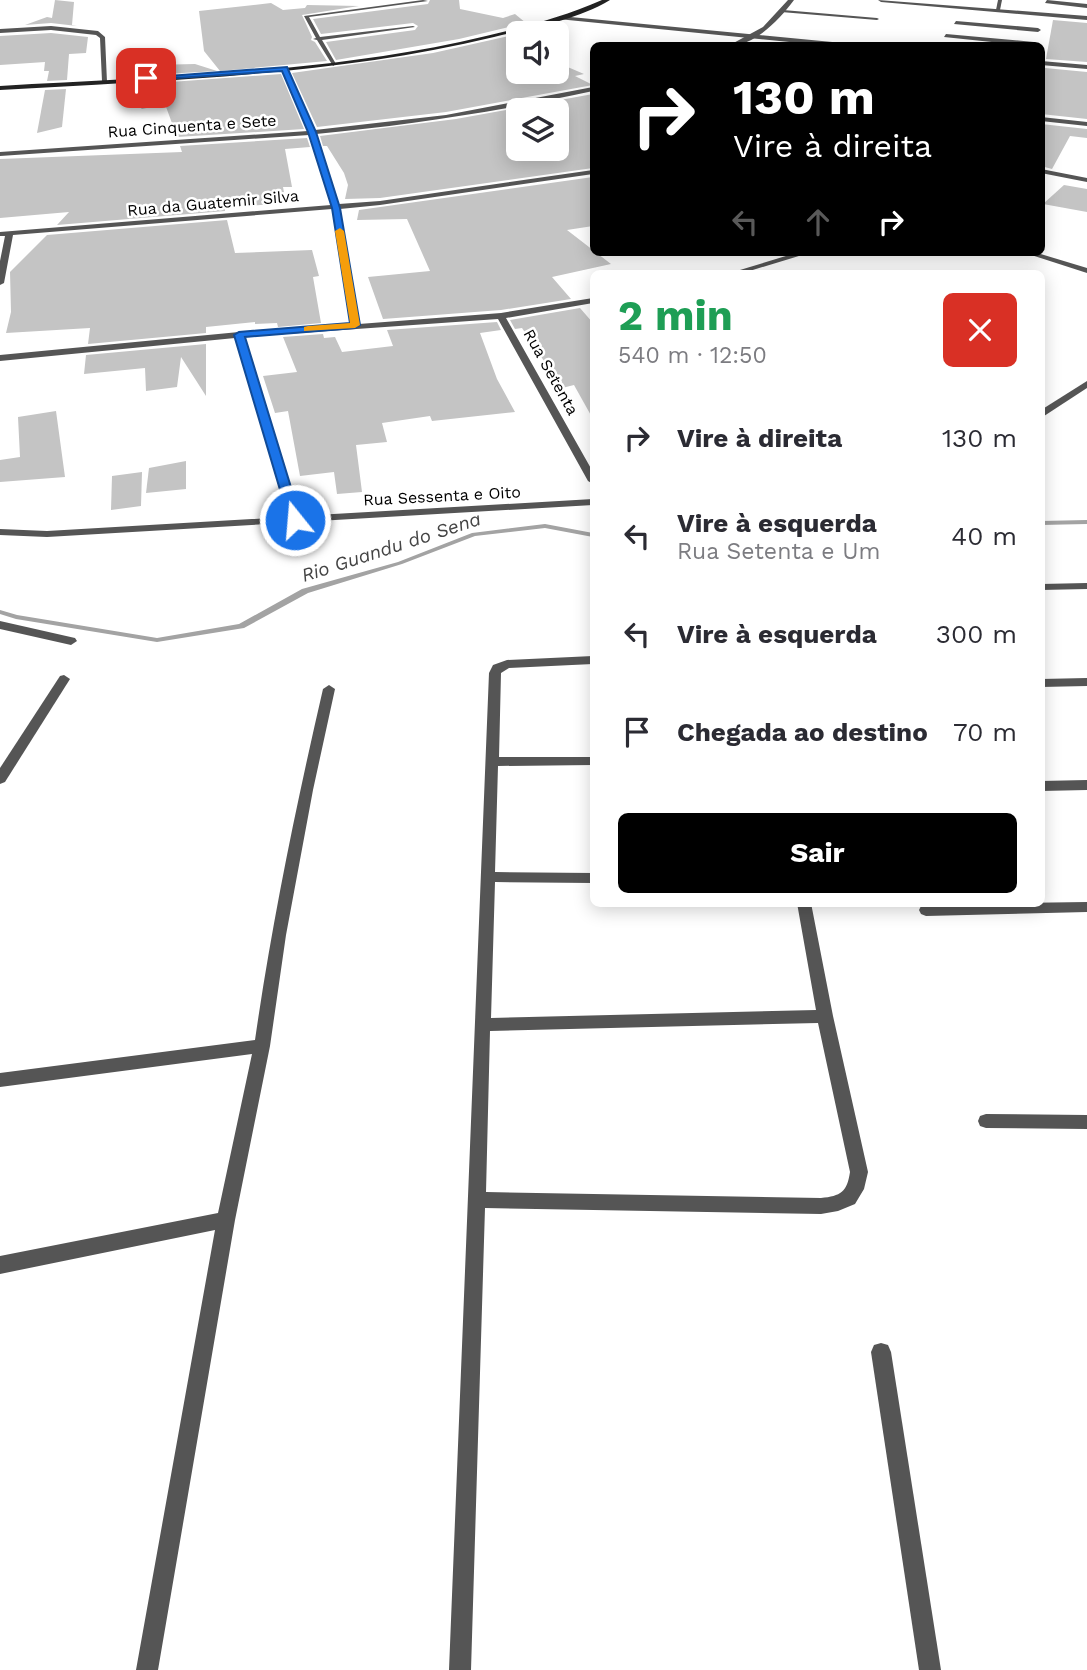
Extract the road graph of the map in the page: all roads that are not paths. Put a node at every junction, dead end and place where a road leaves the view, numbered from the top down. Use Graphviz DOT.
graph roads {
  1 [pos="607,0"];
  2 [pos="791,0"];
  3 [pos="881,0"];
  4 [pos="1000,0"];
  5 [pos="426,1"];
  6 [pos="1047,1"];
  7 [pos="1087,6"];
  8 [pos="998,10"];
  9 [pos="783,11"];
  10 [pos="1042,14"];
  11 [pos="560,18"];
  12 [pos="1087,18"];
  13 [pos="877,19"];
  14 [pos="956,23"];
  15 [pos="413,27"];
  16 [pos="1038,30"];
  17 [pos="0,31"];
  18 [pos="946,36"];
  19 [pos="755,37"];
  20 [pos="316,39"];
  21 [pos="742,42"];
  22 [pos="809,42"];
  23 [pos="1005,42"];
  24 [pos="1035,42"];
  25 [pos="1045,63"];
  26 [pos="333,64"];
  27 [pos="1087,67"];
  28 [pos="285,69"];
  29 [pos="105,81"];
  30 [pos="0,88"];
  31 [pos="590,90"];
  32 [pos="1045,119"];
  33 [pos="1087,124"];
  34 [pos="312,132"];
  35 [pos="0,154"];
  36 [pos="590,172"];
  37 [pos="1045,172"];
  38 [pos="1087,180"];
  39 [pos="336,208"];
  40 [pos="4,234"];
  41 [pos="794,256"];
  42 [pos="1040,256"];
  43 [pos="745,270"];
  44 [pos="1087,271"];
  45 [pos="0,283"];
  46 [pos="590,301"];
  47 [pos="501,316"];
  48 [pos="355,325"];
  49 [pos="239,335"];
  50 [pos="0,358"];
  51 [pos="1087,384"];
  52 [pos="1045,412"];
  53 [pos="590,476"];
  54 [pos="590,502"];
  55 [pos="295,520"];
  56 [pos="0,532"];
  57 [pos="1087,586"];
  58 [pos="1045,587"];
  59 [pos="0,625"];
  60 [pos="71,641"];
  61 [pos="590,660"];
  62 [pos="64,679"];
  63 [pos="1087,682"];
  64 [pos="1045,683"];
  65 [pos="329,689"];
  66 [pos="590,761"];
  67 [pos="491,762"];
  68 [pos="0,779"];
  69 [pos="1087,785"];
  70 [pos="1045,786"];
  71 [pos="488,877"];
  72 [pos="590,878"];
  73 [pos="805,907"];
  74 [pos="1087,907"];
  75 [pos="926,910"];
  76 [pos="825,1016"];
  77 [pos="483,1025"];
  78 [pos="262,1046"];
  79 [pos="0,1080"];
  80 [pos="985,1121"];
  81 [pos="1087,1122"];
  82 [pos="478,1200"];
  83 [pos="226,1220"];
  84 [pos="0,1265"];
  85 [pos="881,1352"];
  86 [pos="147,1670"];
  87 [pos="460,1670"];
  88 [pos="930,1670"];
  1 -- 11 [label="main road"];
  2 -- 9 [label="street"];
  3 -- 8 [label="street"];
  4 -- 8 [label="lane"];
  5 -- 20 [label="lane"];
  6 -- 7 [label="street"];
  6 -- 10 [label="street"];
  8 -- 10 [label="street"];
  9 -- 13 [label="lane"];
  9 -- 19 [label="street"];
  10 -- 12 [label="street"];
  10 -- 16 [label="street"];
  11 -- 19 [label="street"];
  11 -- 26 [label="main road"];
  14 -- 16 [label="street"];
  15 -- 20 [label="lane"];
  16 -- 24 [label="street"];
  17 -- 29 [label="street"];
  18 -- 23 [label="street"];
  19 -- 21 [label="street"];
  19 -- 22 [label="street"];
  20 -- 26 [label="lane"];
  25 -- 27 [label="street"];
  26 -- 28 [label="main road"];
  28 -- 29 [label="main road"];
  28 -- 34 [label="street"];
  29 -- 30 [label="main road"];
  31 -- 34 [label="street, Rua Cinquenta e Sete"];
  32 -- 33 [label="street"];
  34 -- 35 [label="street, Rua Cinquenta e Sete"];
  34 -- 39 [label="street"];
  36 -- 39 [label="street, Rua da Guatemir Silva"];
  37 -- 38 [label="street"];
  39 -- 40 [label="street, Rua da Guatemir Silva"];
  39 -- 48 [label="street"];
  40 -- 45 [label="street"];
  41 -- 43 [label="street"];
  42 -- 44 [label="street"];
  46 -- 47 [label="street"];
  47 -- 48 [label="street"];
  47 -- 53 [label="street, Rua Setenta"];
  48 -- 49 [label="street"];
  49 -- 50 [label="street"];
  49 -- 55 [label="street"];
  51 -- 52 [label="street"];
  54 -- 55 [label="street, Rua Sessenta e Oito"];
  55 -- 56 [label="street, Rua Sessenta e Oito"];
  57 -- 58 [label="street"];
  59 -- 60 [label="street"];
  61 -- 67 [label="street"];
  62 -- 68 [label="street"];
  63 -- 64 [label="street"];
  65 -- 78 [label="street"];
  66 -- 67 [label="street"];
  67 -- 71 [label="street"];
  69 -- 70 [label="street"];
  71 -- 72 [label="street"];
  71 -- 77 [label="street"];
  73 -- 76 [label="street"];
  74 -- 75 [label="street"];
  76 -- 77 [label="street"];
  76 -- 82 [label="street"];
  77 -- 82 [label="street"];
  78 -- 79 [label="street"];
  78 -- 83 [label="street"];
  80 -- 81 [label="street"];
  82 -- 87 [label="street"];
  83 -- 84 [label="street"];
  83 -- 86 [label="street"];
  85 -- 88 [label="street"];
}
